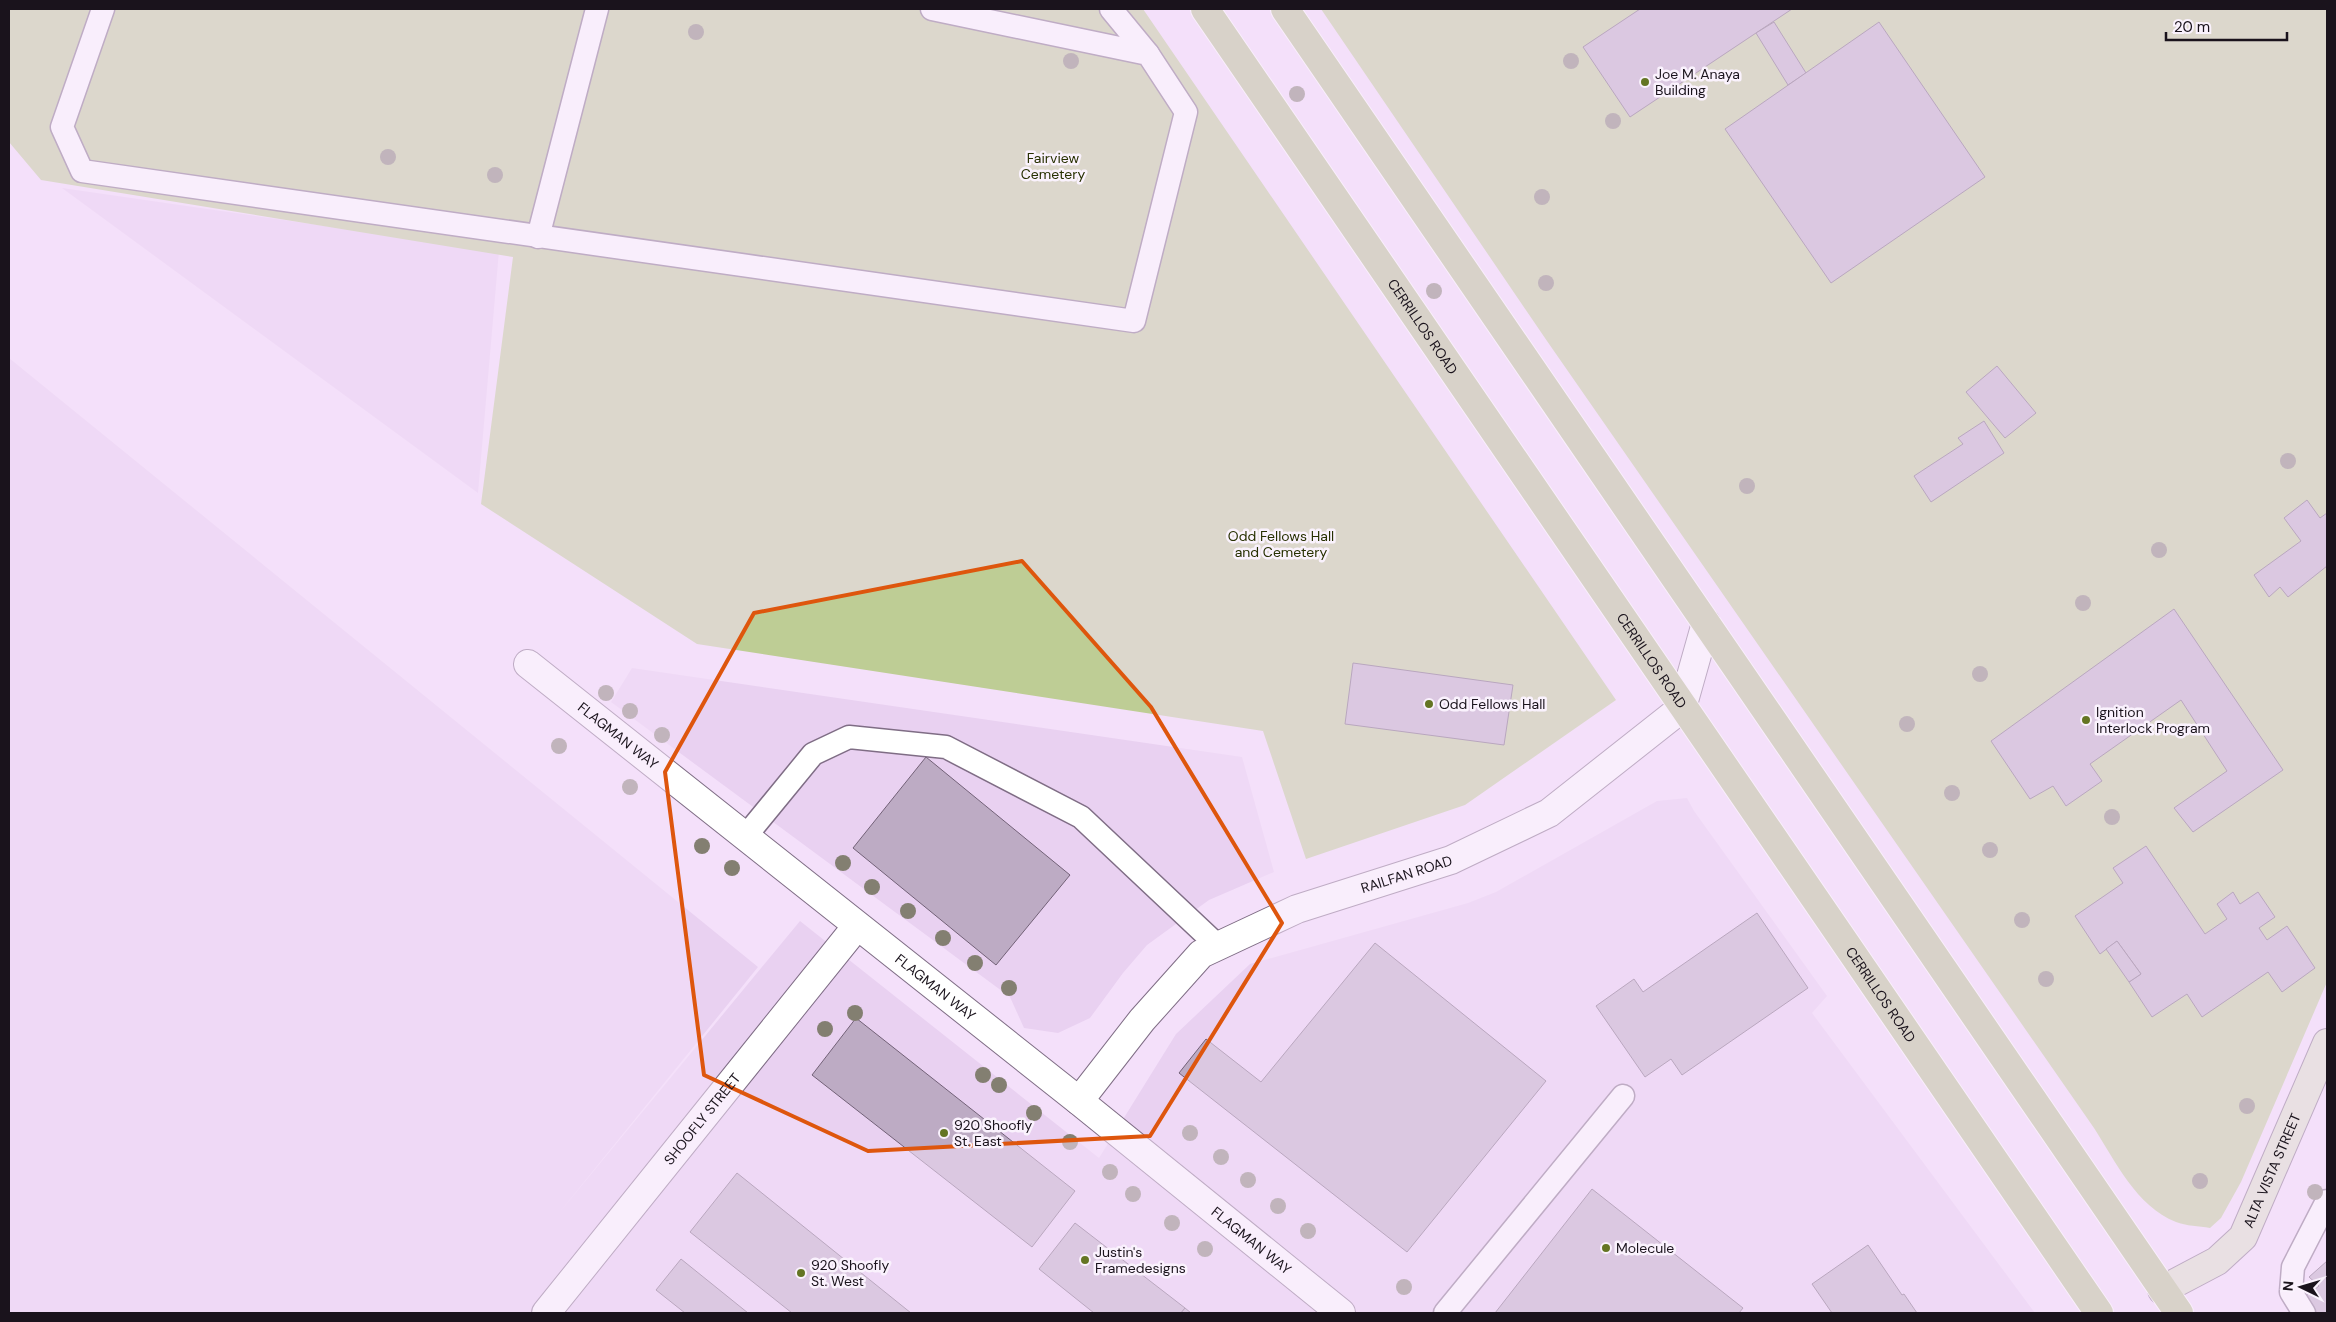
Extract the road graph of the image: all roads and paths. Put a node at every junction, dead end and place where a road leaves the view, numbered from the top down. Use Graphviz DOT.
graph roads {
  1 [pos="103,9"];
  2 [pos="597,9"];
  3 [pos="932,9"];
  4 [pos="1111,9"];
  5 [pos="1205,9"];
  6 [pos="1285,9"];
  7 [pos="1148,54"];
  8 [pos="538,237"];
  9 [pos="1706,623"];
  10 [pos="528,664"];
  11 [pos="1682,708"];
  12 [pos="745,837"];
  13 [pos="857,926"];
  14 [pos="1218,946"];
  15 [pos="2327,1043"];
  16 [pos="1623,1096"];
  17 [pos="1079,1101"];
  18 [pos="2327,1201"];
  19 [pos="2162,1290"];
  20 [pos="546,1313"];
  21 [pos="1341,1313"];
  22 [pos="1445,1313"];
  23 [pos="2099,1313"];
  24 [pos="2179,1313"];
  25 [pos="2304,1313"];
  1 -- 8 [label="lane"];
  2 -- 8 [label="lane"];
  3 -- 7 [label="lane"];
  4 -- 7 [label="lane"];
  5 -- 11 [label="main road, CERRILLOS ROAD"];
  6 -- 9 [label="main road"];
  7 -- 8 [label="lane"];
  9 -- 11 [label="street"];
  9 -- 19 [label="main road"];
  10 -- 12 [label="street, FLAGMAN WAY"];
  11 -- 14 [label="street, RAILFAN ROAD"];
  11 -- 23 [label="main road, CERRILLOS ROAD"];
  12 -- 13 [label="street, FLAGMAN WAY"];
  12 -- 14 [label="lane"];
  13 -- 17 [label="street, FLAGMAN WAY"];
  13 -- 20 [label="street, SHOOFLY STREET"];
  14 -- 17 [label="street, RAILFAN ROAD"];
  15 -- 19 [label="street, ALTA VISTA STREET"];
  16 -- 22 [label="lane"];
  17 -- 21 [label="street, FLAGMAN WAY"];
  18 -- 25 [label="lane"];
  19 -- 24 [label="main road"];
}
